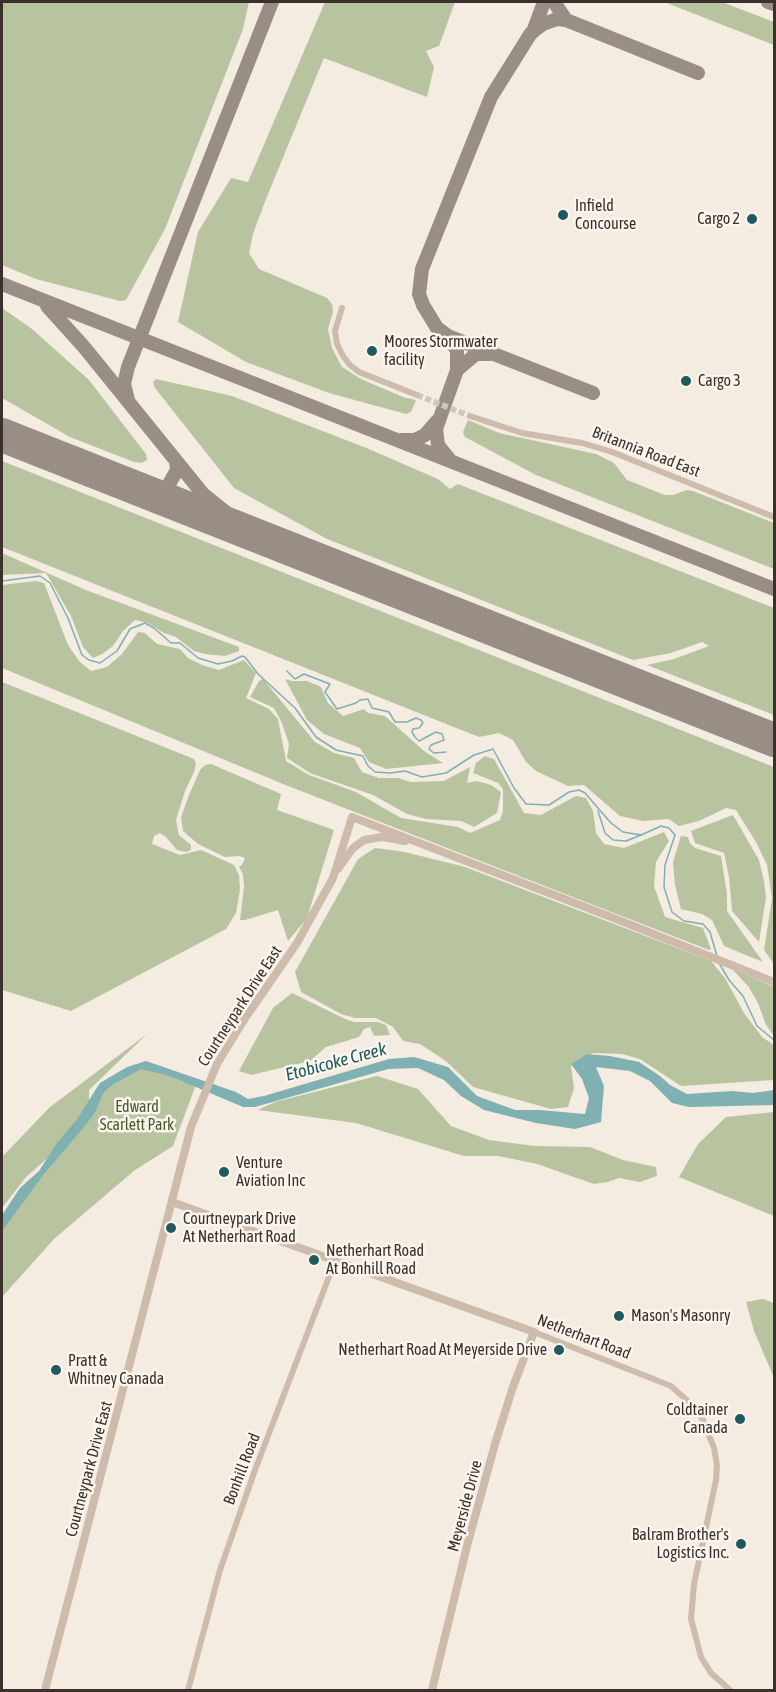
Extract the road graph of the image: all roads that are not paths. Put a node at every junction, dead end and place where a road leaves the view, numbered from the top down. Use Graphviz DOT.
graph roads {
  1 [pos="342,308"];
  2 [pos="417,395"];
  3 [pos="470,416"];
  4 [pos="774,517"];
  5 [pos="422,845"];
  6 [pos="333,878"];
  7 [pos="774,982"];
  8 [pos="172,1202"];
  9 [pos="335,1261"];
  10 [pos="534,1332"];
  11 [pos="45,1690"];
  12 [pos="188,1690"];
  13 [pos="432,1690"];
  14 [pos="730,1690"];
  1 -- 2 [label="street"];
  3 -- 4 [label="street, Britannia Road East"];
  5 -- 6 [label="street"];
  5 -- 6 [label="street, Courtneypark Drive East"];
  5 -- 7 [label="street, Courtneypark Drive East"];
  6 -- 8 [label="street, Courtneypark Drive East"];
  8 -- 9 [label="street, Netherhart Road"];
  8 -- 11 [label="street, Courtneypark Drive East"];
  9 -- 10 [label="street, Netherhart Road"];
  9 -- 12 [label="street, Bonhill Road"];
  10 -- 13 [label="street, Meyerside Drive"];
  10 -- 14 [label="street, Netherhart Road"];
}
